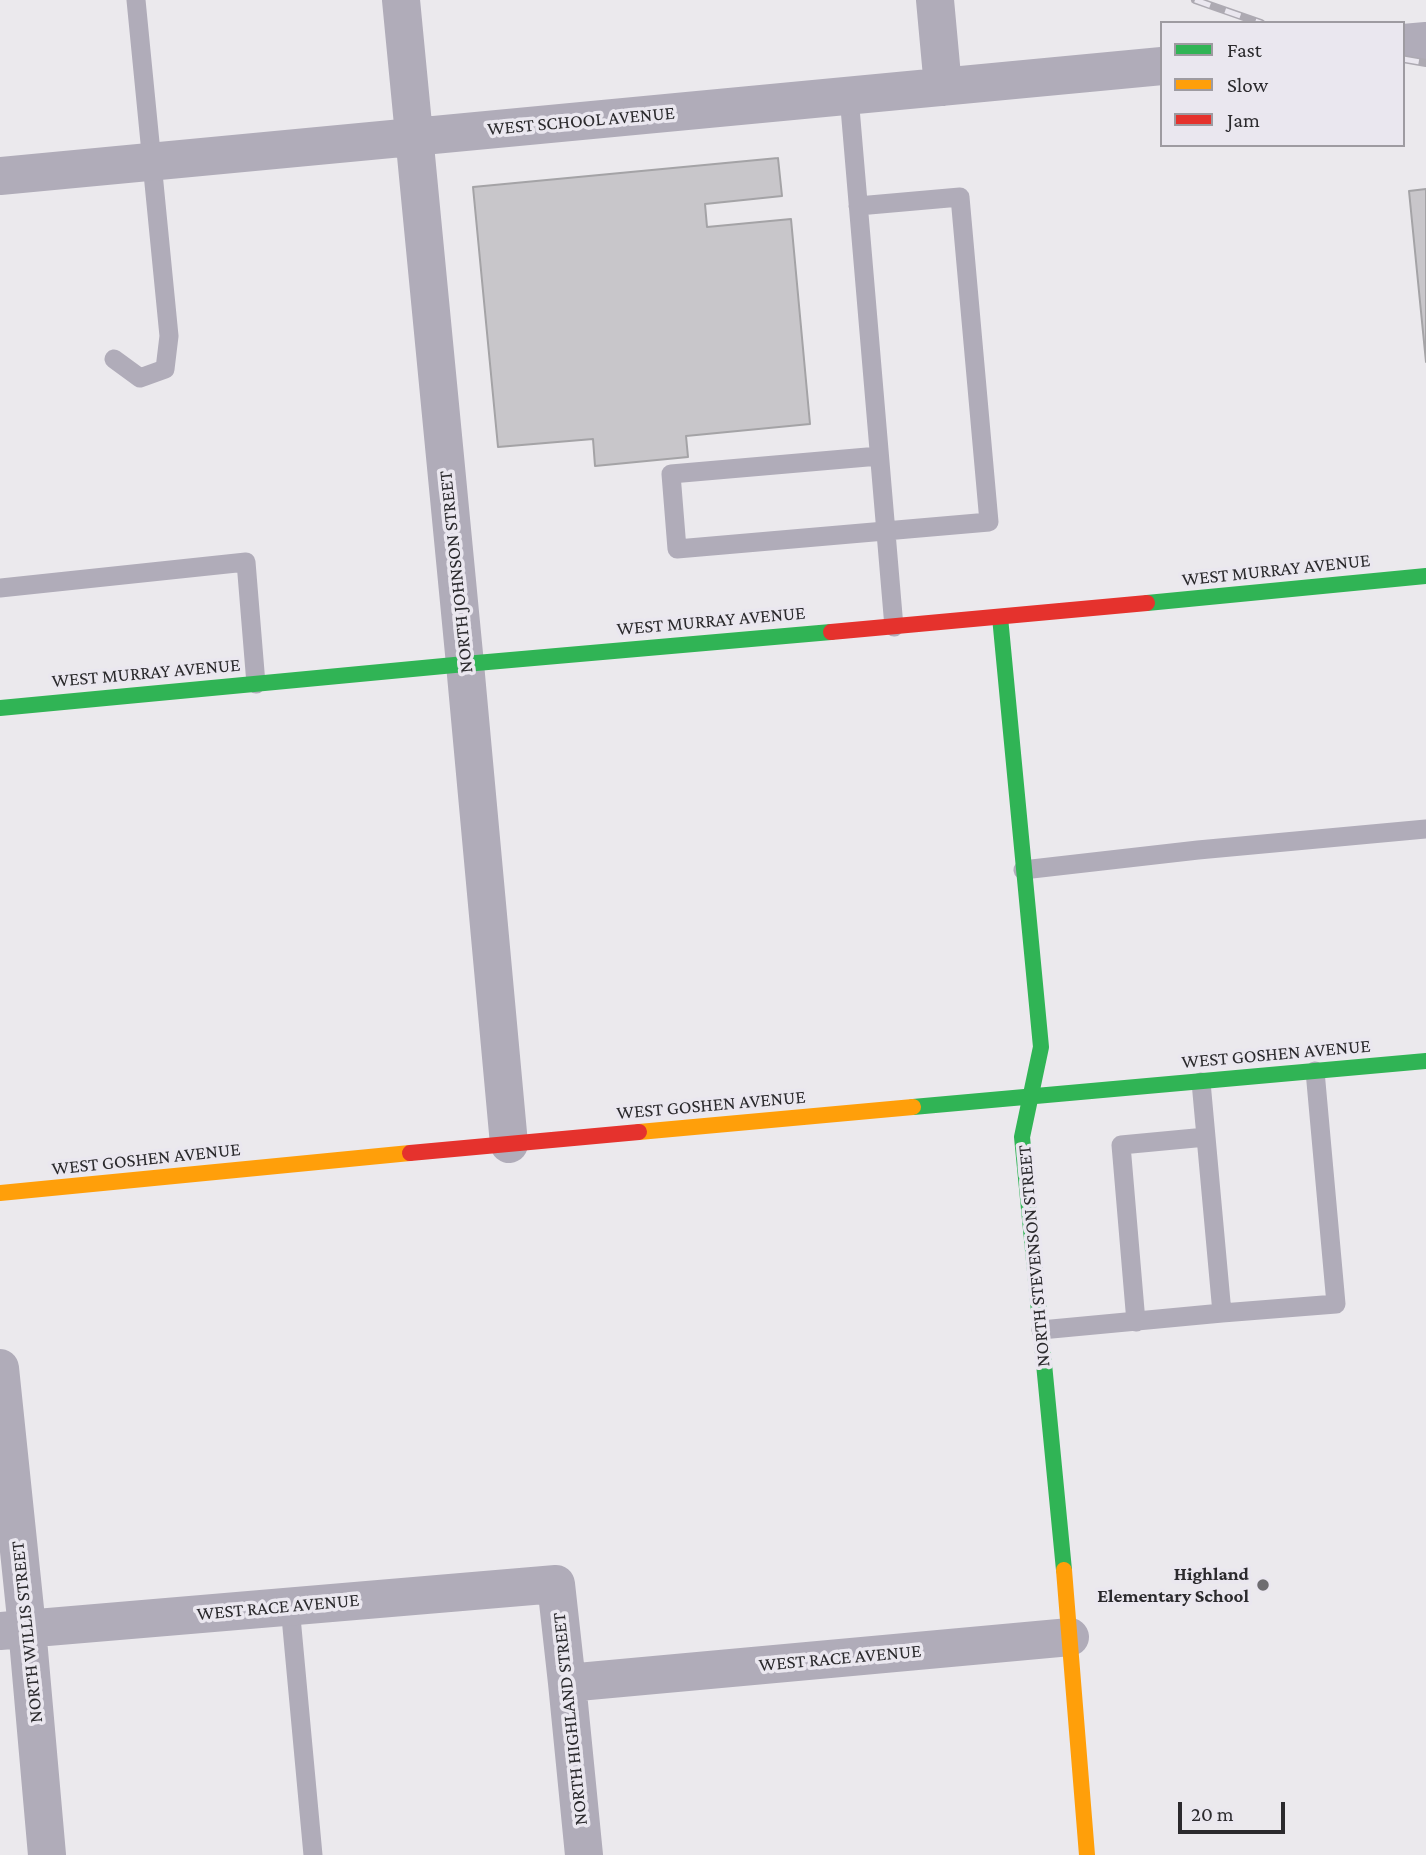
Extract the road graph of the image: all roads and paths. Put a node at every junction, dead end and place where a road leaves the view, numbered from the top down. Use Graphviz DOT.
graph roads {
  1 [pos="136,0"];
  2 [pos="401,0"];
  3 [pos="935,0"];
  4 [pos="1426,41"];
  5 [pos="1405,43"];
  6 [pos="1160,66"];
  7 [pos="943,87"];
  8 [pos="849,96"];
  9 [pos="413,137"];
  10 [pos="152,161"];
  11 [pos="0,176"];
  12 [pos="858,206"];
  13 [pos="114,359"];
  14 [pos="879,456"];
  15 [pos="886,530"];
  16 [pos="1426,576"];
  17 [pos="0,588"];
  18 [pos="1000,617"];
  19 [pos="894,626"];
  20 [pos="465,664"];
  21 [pos="257,684"];
  22 [pos="0,708"];
  23 [pos="1426,829"];
  24 [pos="1023,870"];
  25 [pos="1426,1061"];
  26 [pos="1315,1071"];
  27 [pos="1201,1082"];
  28 [pos="1030,1097"];
  29 [pos="1206,1137"];
  30 [pos="509,1144"];
  31 [pos="0,1193"];
  32 [pos="1222,1314"];
  33 [pos="1136,1322"];
  34 [pos="1041,1330"];
  35 [pos="0,1368"];
  36 [pos="556,1584"];
  37 [pos="290,1606"];
  38 [pos="14,1630"];
  39 [pos="1070,1637"];
  40 [pos="567,1683"];
  41 [pos="47,1855"];
  42 [pos="313,1855"];
  43 [pos="584,1855"];
  44 [pos="1087,1855"];
  1 -- 10 [label="lane"];
  2 -- 9 [label="street, NORTH JOHNSON STREET"];
  3 -- 7 [label="street"];
  4 -- 5 [label="street"];
  6 -- 7 [label="street, WEST SCHOOL AVENUE"];
  7 -- 8 [label="street, WEST SCHOOL AVENUE"];
  8 -- 9 [label="street, WEST SCHOOL AVENUE"];
  8 -- 12 [label="lane"];
  9 -- 10 [label="street, WEST SCHOOL AVENUE"];
  9 -- 20 [label="street, NORTH JOHNSON STREET"];
  10 -- 11 [label="street, WEST SCHOOL AVENUE"];
  10 -- 13 [label="lane"];
  12 -- 14 [label="lane"];
  12 -- 15 [label="lane"];
  14 -- 15 [label="lane"];
  14 -- 15 [label="lane"];
  15 -- 19 [label="lane"];
  16 -- 18 [label="street, WEST MURRAY AVENUE"];
  17 -- 21 [label="lane"];
  18 -- 19 [label="street, WEST MURRAY AVENUE"];
  18 -- 24 [label="street, NORTH STEVENSON STREET"];
  19 -- 20 [label="street, WEST MURRAY AVENUE"];
  20 -- 21 [label="street, WEST MURRAY AVENUE"];
  20 -- 30 [label="street, NORTH JOHNSON STREET"];
  21 -- 22 [label="street, WEST MURRAY AVENUE"];
  23 -- 24 [label="lane"];
  24 -- 28 [label="street, NORTH STEVENSON STREET"];
  25 -- 26 [label="street, WEST GOSHEN AVENUE"];
  26 -- 27 [label="street, WEST GOSHEN AVENUE"];
  26 -- 32 [label="lane"];
  27 -- 28 [label="street, WEST GOSHEN AVENUE"];
  27 -- 29 [label="lane"];
  28 -- 30 [label="street, WEST GOSHEN AVENUE"];
  28 -- 34 [label="street, NORTH STEVENSON STREET"];
  29 -- 32 [label="lane"];
  29 -- 33 [label="lane"];
  30 -- 31 [label="street, WEST GOSHEN AVENUE"];
  32 -- 33 [label="lane"];
  33 -- 34 [label="lane"];
  34 -- 39 [label="street, NORTH STEVENSON STREET"];
  35 -- 38 [label="street, NORTH WILLIS STREET"];
  36 -- 37 [label="street, WEST RACE AVENUE"];
  36 -- 40 [label="street, NORTH HIGHLAND STREET"];
  37 -- 38 [label="street, WEST RACE AVENUE"];
  37 -- 42 [label="lane"];
  38 -- 41 [label="street, NORTH WILLIS STREET"];
  39 -- 40 [label="street, WEST RACE AVENUE"];
  39 -- 44 [label="street, NORTH STEVENSON STREET"];
  40 -- 43 [label="street, NORTH HIGHLAND STREET"];
}
